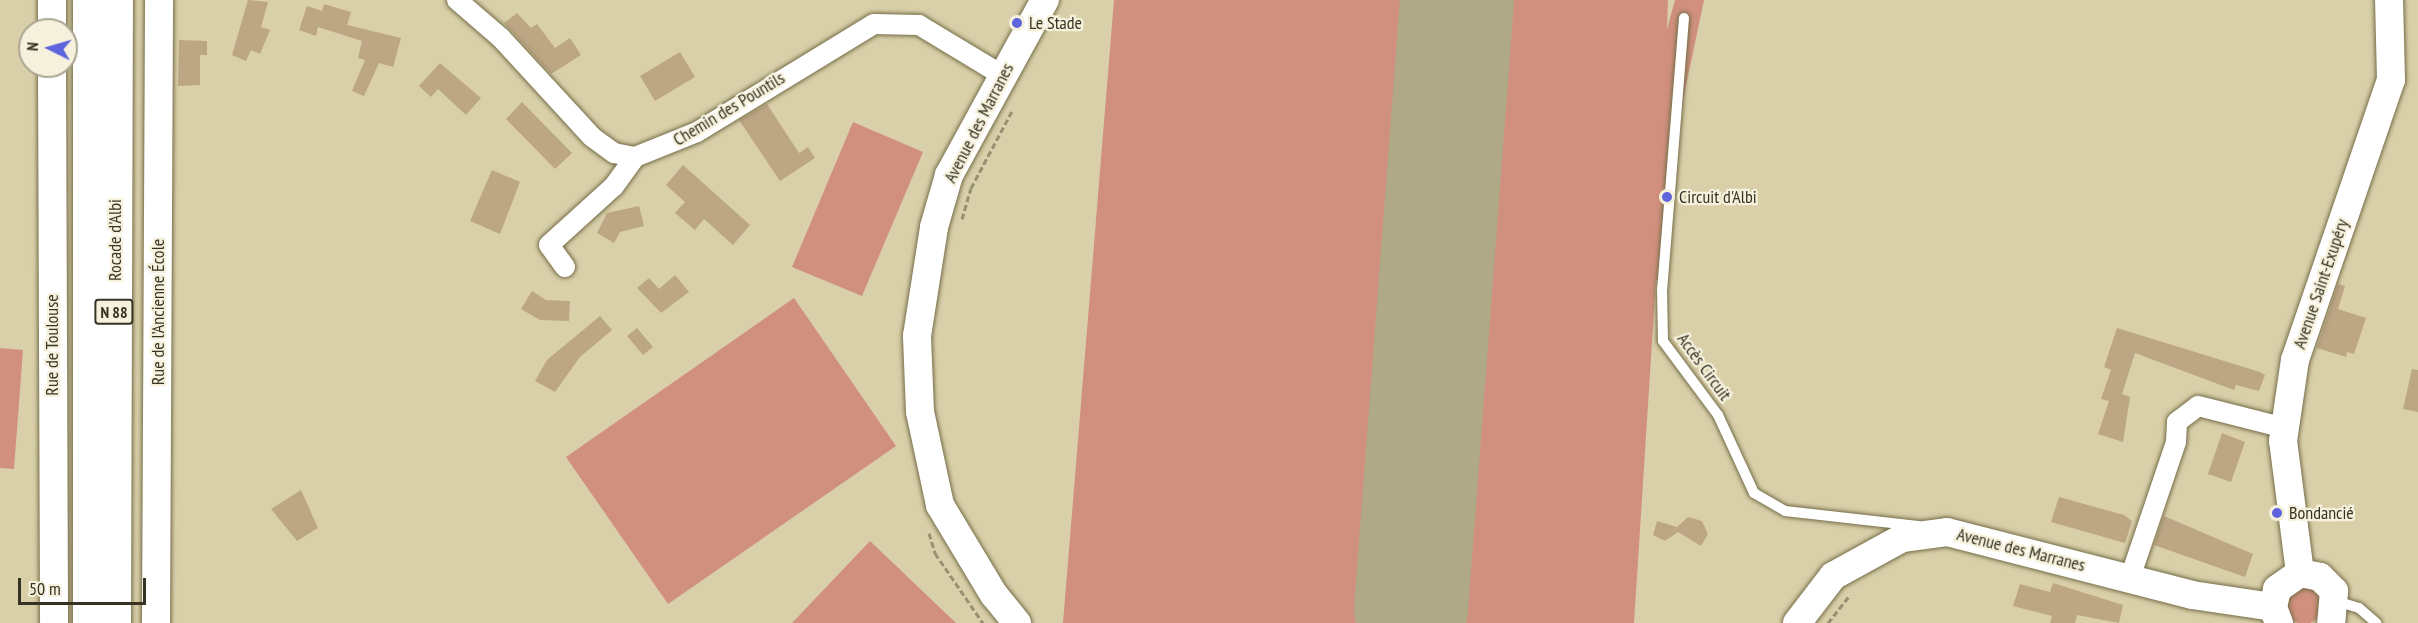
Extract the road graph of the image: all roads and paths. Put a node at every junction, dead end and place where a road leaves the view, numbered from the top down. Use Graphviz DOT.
graph roads {
  1 [pos="52,0"];
  2 [pos="89,0"];
  3 [pos="116,0"];
  4 [pos="159,0"];
  5 [pos="457,0"];
  6 [pos="1045,0"];
  7 [pos="2389,0"];
  8 [pos="52,18"];
  9 [pos="1684,18"];
  10 [pos="52,78"];
  11 [pos="999,81"];
  12 [pos="635,157"];
  13 [pos="958,229"];
  14 [pos="565,267"];
  15 [pos="2285,428"];
  16 [pos="943,510"];
  17 [pos="1947,532"];
  18 [pos="2300,573"];
  19 [pos="2130,578"];
  20 [pos="1859,589"];
  21 [pos="2334,612"];
  22 [pos="2276,615"];
  23 [pos="54,623"];
  24 [pos="88,623"];
  25 [pos="114,623"];
  26 [pos="156,623"];
  27 [pos="983,623"];
  28 [pos="1017,623"];
  29 [pos="1797,623"];
  30 [pos="1828,623"];
  31 [pos="2376,623"];
  1 -- 8 [label="street"];
  2 -- 24 [label="highway, Rocade d'Albi / N 88"];
  3 -- 25 [label="highway, Rocade d'Albi / N 88"];
  4 -- 26 [label="street, Rue de l’Ancienne École"];
  5 -- 12 [label="street"];
  6 -- 11 [label="street, Avenue des Marranes"];
  7 -- 15 [label="street, Avenue Saint-Exupéry"];
  9 -- 17 [label="lane, Accès Circuit"];
  10 -- 23 [label="street, Rue de Toulouse"];
  11 -- 12 [label="street, Chemin des Pountils"];
  11 -- 13 [label="path"];
  11 -- 16 [label="street, Avenue des Marranes"];
  12 -- 14 [label="street"];
  15 -- 18 [label="street, Avenue Saint-Exupéry"];
  15 -- 19 [label="street"];
  16 -- 27 [label="path"];
  16 -- 28 [label="street, Avenue des Marranes"];
  17 -- 19 [label="street, Avenue des Marranes"];
  17 -- 29 [label="street, Avenue des Marranes"];
  18 -- 21 [label="street"];
  18 -- 22 [label="street"];
  19 -- 22 [label="street, Avenue des Marranes"];
  20 -- 30 [label="path"];
  21 -- 31 [label="lane"];
}
